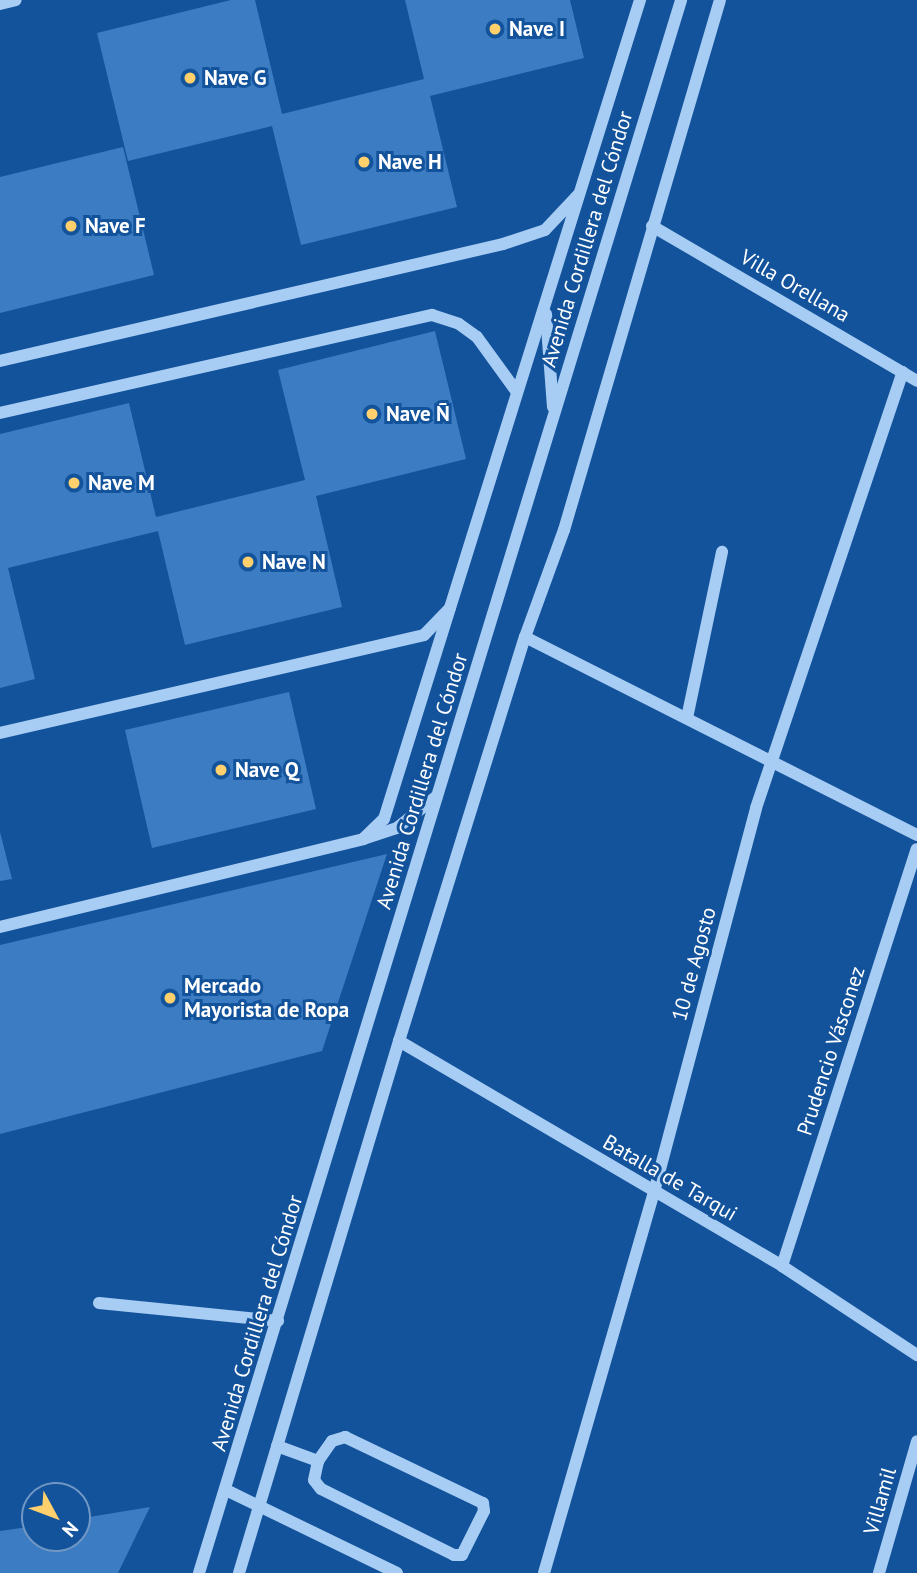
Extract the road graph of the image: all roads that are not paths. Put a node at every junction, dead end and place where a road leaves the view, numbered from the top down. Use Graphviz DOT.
graph roads {
  1 [pos="16,0"];
  2 [pos="640,0"];
  3 [pos="681,0"];
  4 [pos="720,0"];
  5 [pos="0,4"];
  6 [pos="580,192"];
  7 [pos="652,226"];
  8 [pos="545,307"];
  9 [pos="0,361"];
  10 [pos="902,372"];
  11 [pos="917,381"];
  12 [pos="517,391"];
  13 [pos="0,413"];
  14 [pos="553,414"];
  15 [pos="722,552"];
  16 [pos="452,606"];
  17 [pos="525,637"];
  18 [pos="687,719"];
  19 [pos="0,733"];
  20 [pos="771,761"];
  21 [pos="437,796"];
  22 [pos="917,835"];
  23 [pos="363,839"];
  24 [pos="917,849"];
  25 [pos="0,927"];
  26 [pos="399,1041"];
  27 [pos="654,1192"];
  28 [pos="782,1266"];
  29 [pos="99,1303"];
  30 [pos="278,1321"];
  31 [pos="917,1355"];
  32 [pos="917,1440"];
  33 [pos="277,1446"];
  34 [pos="318,1461"];
  35 [pos="226,1490"];
  36 [pos="259,1507"];
  37 [pos="199,1573"];
  38 [pos="239,1573"];
  39 [pos="397,1573"];
  40 [pos="544,1573"];
  41 [pos="879,1573"];
  1 -- 5 [label="street"];
  2 -- 6 [label="street"];
  3 -- 14 [label="street, Avenida Cordillera del Cóndor"];
  4 -- 7 [label="street"];
  6 -- 8 [label="street"];
  6 -- 9 [label="street"];
  7 -- 10 [label="street, Villa Orellana"];
  7 -- 17 [label="street"];
  8 -- 12 [label="street"];
  8 -- 14 [label="street"];
  10 -- 11 [label="street, Villa Orellana"];
  10 -- 20 [label="street, 10 de Agosto"];
  12 -- 13 [label="street"];
  12 -- 16 [label="street"];
  14 -- 21 [label="street, Avenida Cordillera del Cóndor"];
  15 -- 18 [label="street"];
  16 -- 19 [label="street"];
  16 -- 23 [label="street"];
  17 -- 18 [label="street"];
  17 -- 26 [label="street"];
  18 -- 20 [label="street"];
  20 -- 22 [label="street"];
  20 -- 27 [label="street, 10 de Agosto"];
  21 -- 23 [label="street"];
  21 -- 30 [label="street, Avenida Cordillera del Cóndor"];
  23 -- 25 [label="street"];
  24 -- 28 [label="street, Prudencio Vásconez"];
  26 -- 27 [label="street, Batalla de Tarqui"];
  26 -- 33 [label="street"];
  27 -- 28 [label="street, Batalla de Tarqui"];
  27 -- 40 [label="street, 10 de Agosto"];
  28 -- 31 [label="street, Batalla de Tarqui"];
  29 -- 30 [label="street"];
  30 -- 35 [label="street, Avenida Cordillera del Cóndor"];
  32 -- 41 [label="street, Villamil"];
  33 -- 34 [label="street"];
  33 -- 36 [label="street"];
  34 -- 34 [label="street"];
  35 -- 36 [label="street"];
  35 -- 37 [label="street, Avenida Cordillera del Cóndor"];
  36 -- 38 [label="street"];
  36 -- 39 [label="street"];
}
